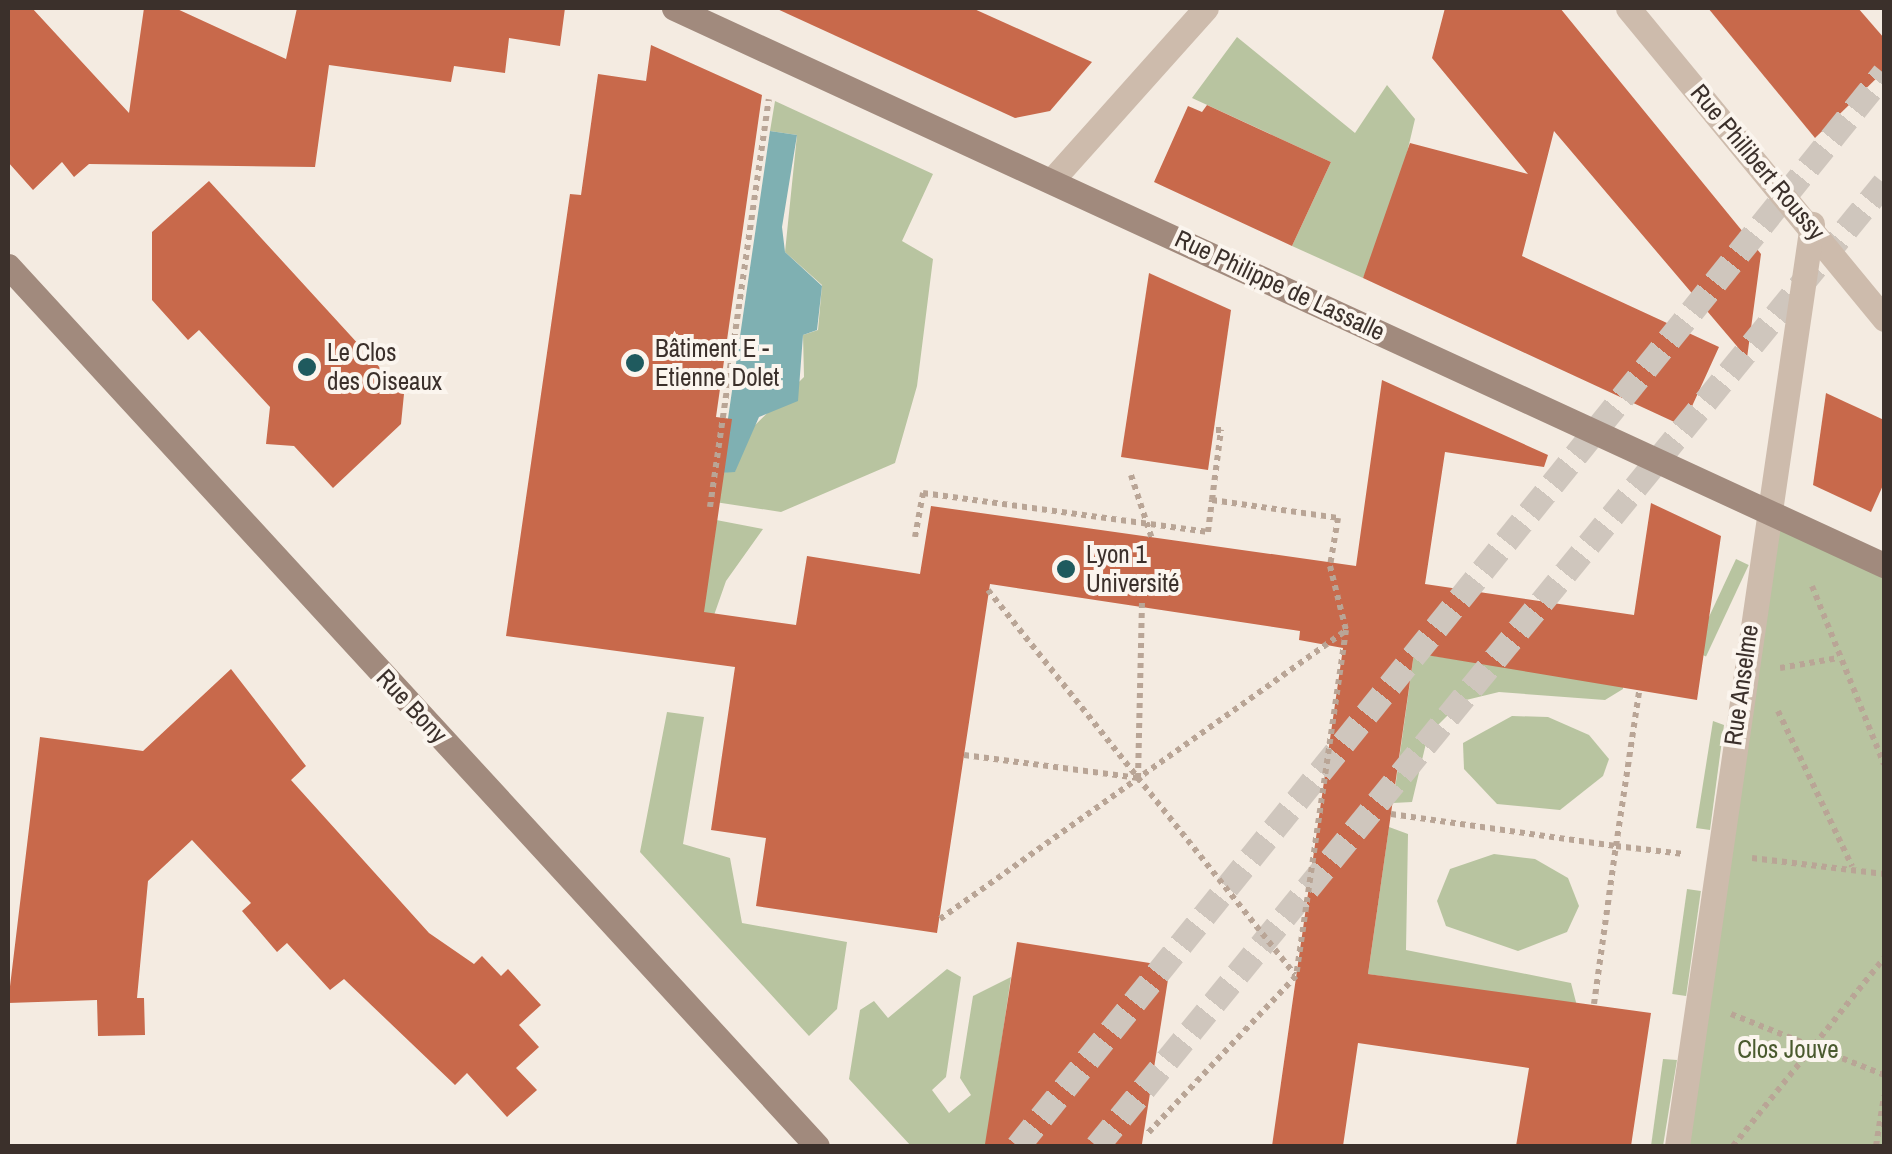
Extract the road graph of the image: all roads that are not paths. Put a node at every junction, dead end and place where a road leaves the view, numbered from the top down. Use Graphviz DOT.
graph roads {
  1 [pos="674,8"];
  2 [pos="1206,8"];
  3 [pos="1628,8"];
  4 [pos="1052,180"];
  5 [pos="1812,224"];
  6 [pos="8,266"];
  7 [pos="1884,320"];
  8 [pos="1766,507"];
  9 [pos="1884,565"];
  10 [pos="817,1146"];
  11 [pos="1676,1146"];
  1 -- 4 [label="street, Rue Philippe de Lassalle"];
  2 -- 4 [label="street"];
  3 -- 5 [label="street, Rue Philibert Roussy"];
  4 -- 8 [label="street, Rue Philippe de Lassalle"];
  5 -- 7 [label="street, Rue Philibert Roussy"];
  5 -- 8 [label="street, Rue Anselme"];
  6 -- 10 [label="street, Rue Bony"];
  8 -- 9 [label="street, Rue Philippe de Lassalle"];
  8 -- 11 [label="street, Rue Anselme"];
}
